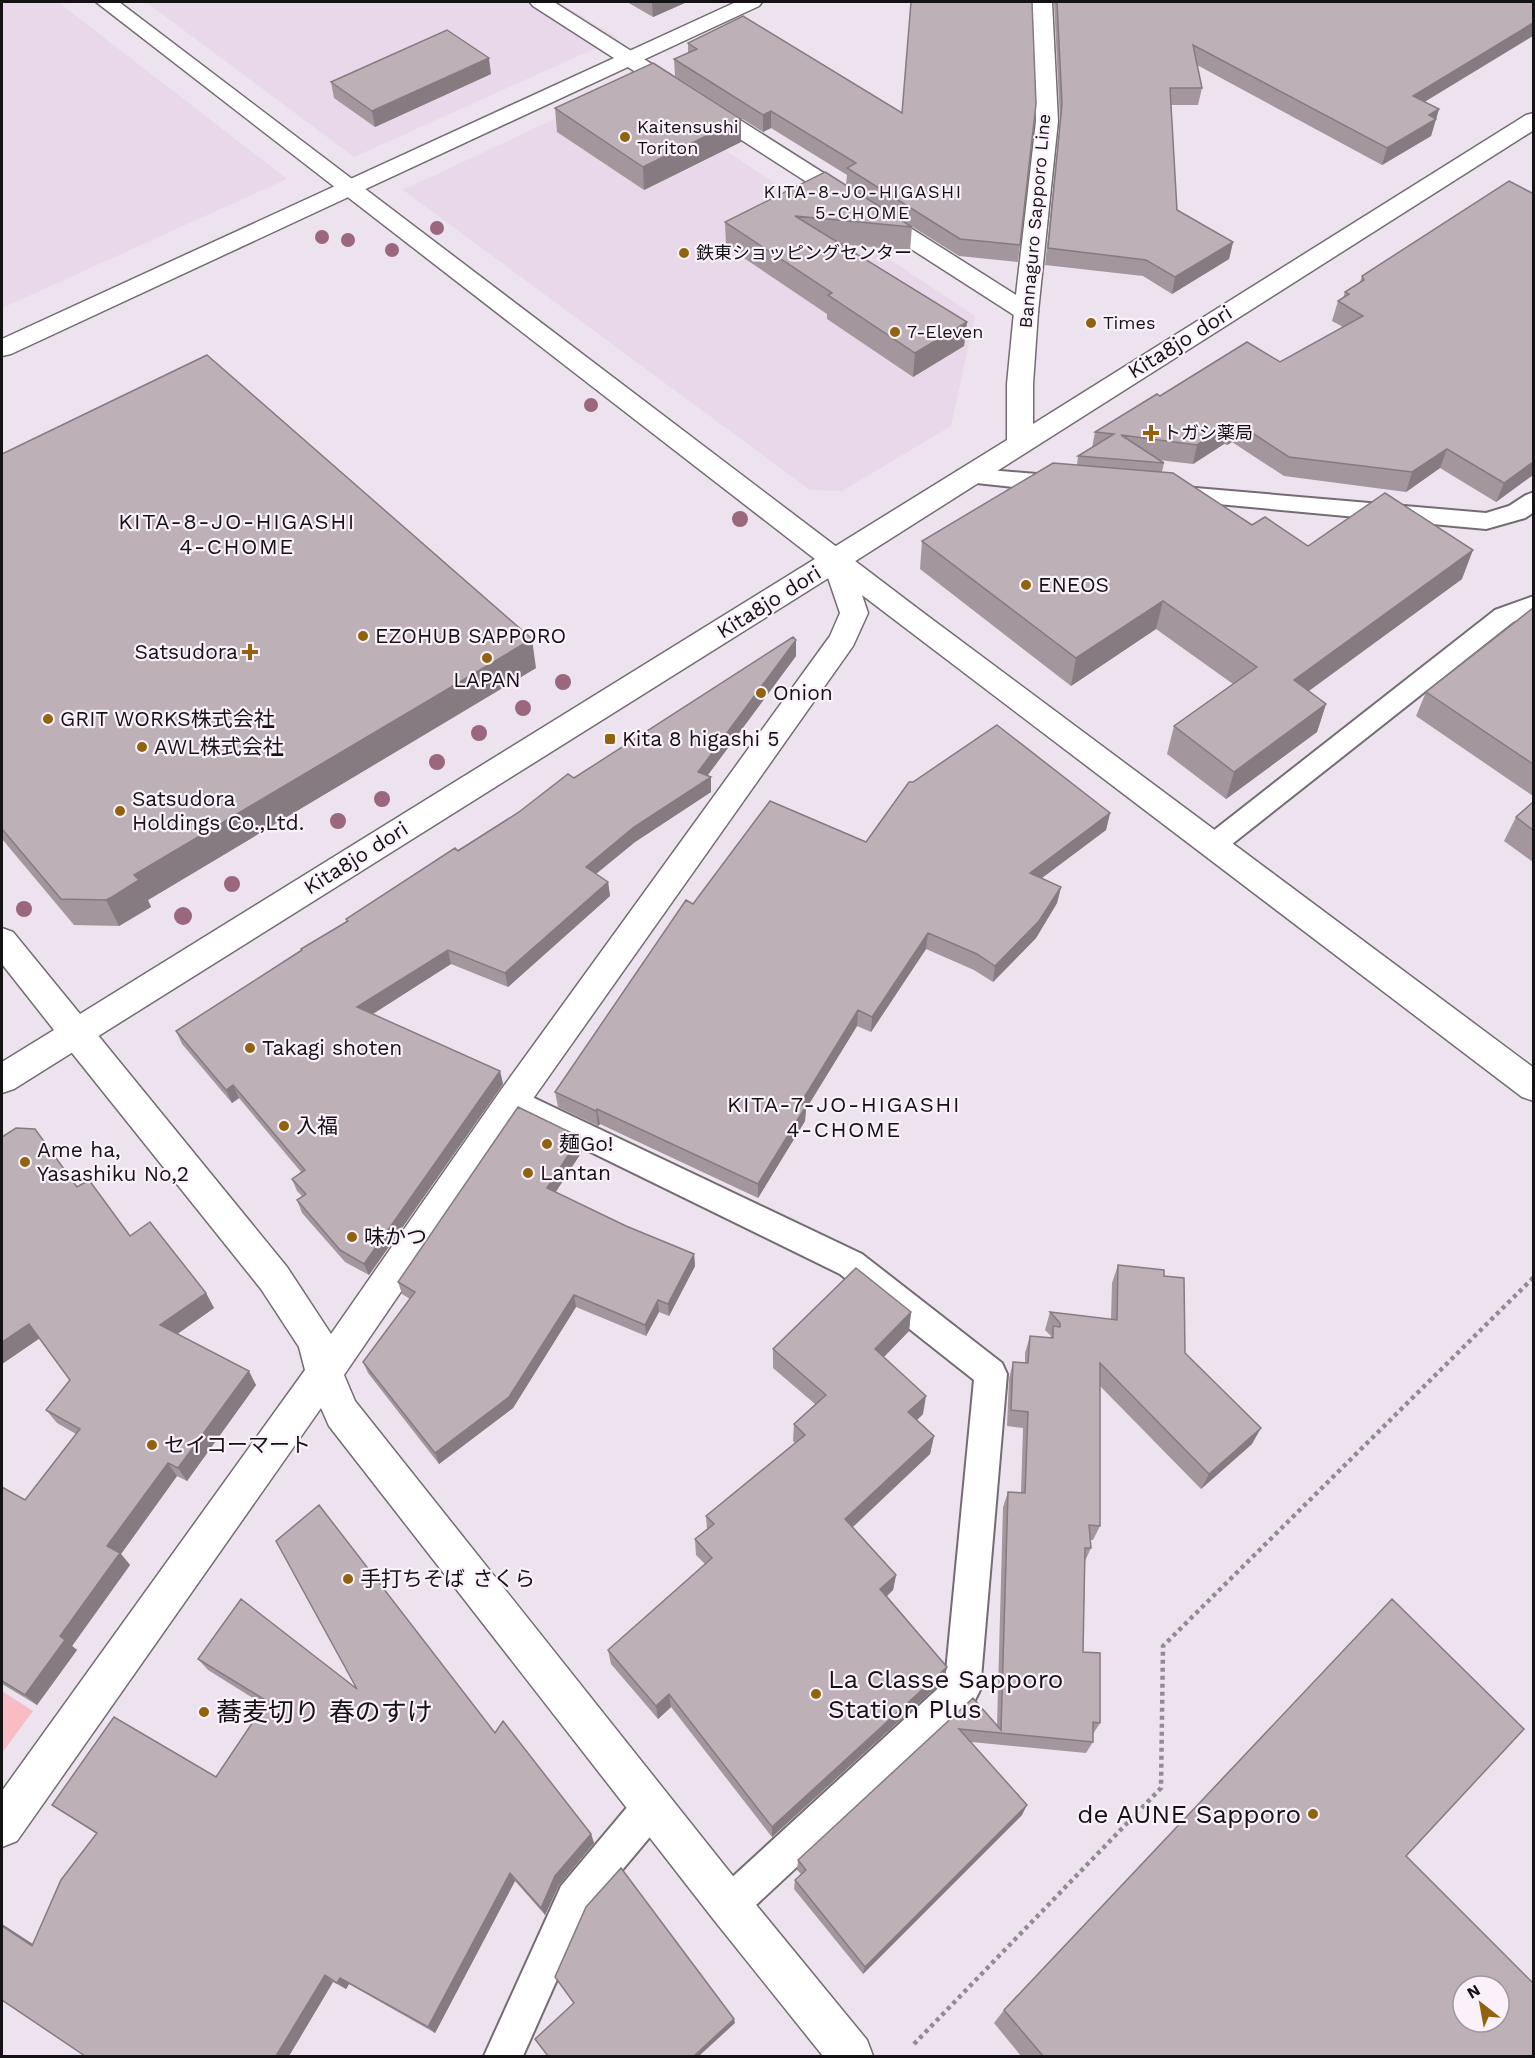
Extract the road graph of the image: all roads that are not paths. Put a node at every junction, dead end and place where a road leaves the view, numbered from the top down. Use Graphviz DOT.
graph roads {
  1 [pos="106,2"];
  2 [pos="540,2"];
  3 [pos="752,2"];
  4 [pos="1042,2"];
  5 [pos="629,59"];
  6 [pos="1533,120"];
  7 [pos="350,188"];
  8 [pos="1026,312"];
  9 [pos="2,348"];
  10 [pos="1020,441"];
  11 [pos="966,476"];
  12 [pos="1078,485"];
  13 [pos="1148,491"];
  14 [pos="1533,500"];
  15 [pos="836,560"];
  16 [pos="1533,604"];
  17 [pos="1213,845"];
  18 [pos="2,941"];
  19 [pos="76,1033"];
  20 [pos="2,1079"];
  21 [pos="1533,1087"];
  22 [pos="513,1100"];
  23 [pos="324,1371"];
  24 [pos="652,1806"];
  25 [pos="2,1826"];
  26 [pos="729,1905"];
  27 [pos="503,2056"];
  28 [pos="851,2056"];
  1 -- 7 [label="street"];
  2 -- 5 [label="street"];
  3 -- 5 [label="street"];
  4 -- 8 [label="street, Bannaguro Sapporo Line"];
  5 -- 7 [label="street"];
  5 -- 8 [label="street"];
  6 -- 10 [label="street, Kita8jo dori"];
  7 -- 9 [label="street"];
  7 -- 15 [label="street"];
  8 -- 10 [label="street, Bannaguro Sapporo Line"];
  10 -- 11 [label="street, Kita8jo dori"];
  11 -- 12 [label="lane"];
  11 -- 15 [label="street, Kita8jo dori"];
  13 -- 14 [label="lane"];
  15 -- 17 [label="street"];
  15 -- 19 [label="street, Kita8jo dori"];
  15 -- 22 [label="street"];
  16 -- 17 [label="lane"];
  17 -- 21 [label="street"];
  18 -- 19 [label="street"];
  19 -- 20 [label="street, Kita8jo dori"];
  19 -- 23 [label="street"];
  22 -- 23 [label="street"];
  22 -- 26 [label="lane"];
  23 -- 24 [label="street"];
  23 -- 25 [label="street"];
  24 -- 26 [label="street"];
  24 -- 27 [label="lane"];
  26 -- 28 [label="street"];
}
